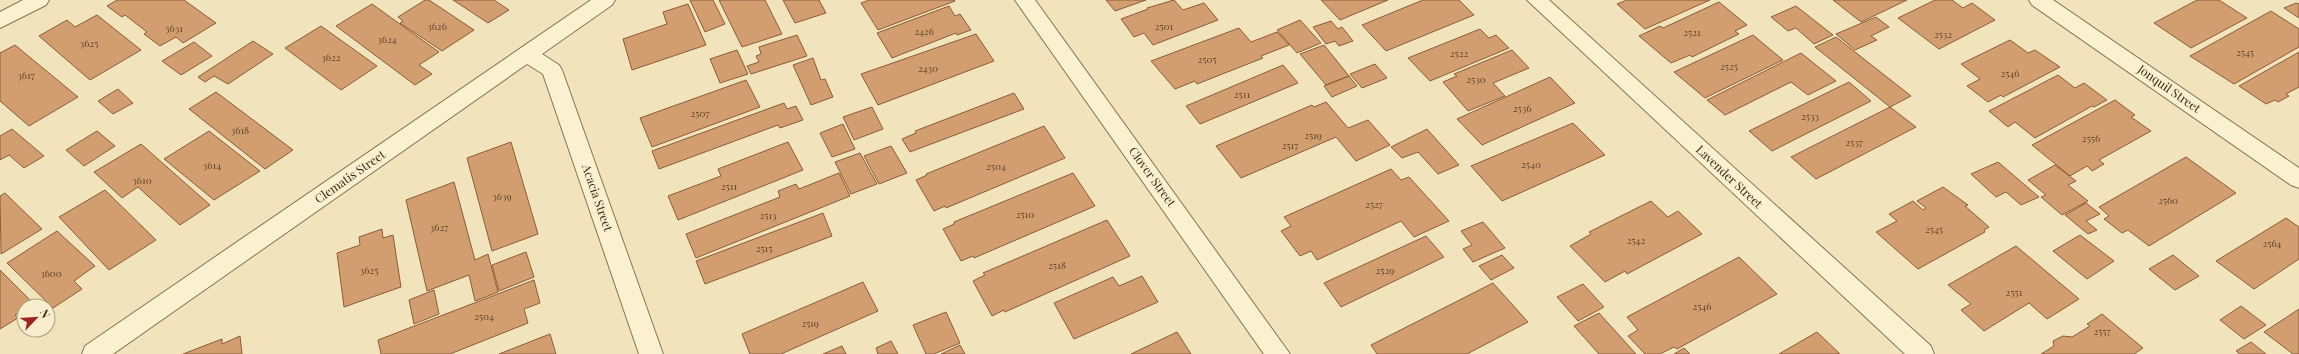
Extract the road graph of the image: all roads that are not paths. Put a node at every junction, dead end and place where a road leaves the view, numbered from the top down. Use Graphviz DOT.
graph roads {
  1 [pos="39,0"];
  2 [pos="605,0"];
  3 [pos="1025,0"];
  4 [pos="1537,0"];
  5 [pos="2039,0"];
  6 [pos="0,21"];
  7 [pos="527,54"];
  8 [pos="2299,179"];
  9 [pos="94,354"];
  10 [pos="651,354"];
  11 [pos="1278,354"];
  12 [pos="1922,354"];
  1 -- 6 [label="street"];
  2 -- 7 [label="street, Clematis Street"];
  3 -- 11 [label="street, Clover Street"];
  4 -- 12 [label="street, Lavender Street"];
  5 -- 8 [label="street, Jonquil Street"];
  7 -- 9 [label="street, Clematis Street"];
  7 -- 10 [label="street, Acacia Street"];
}
